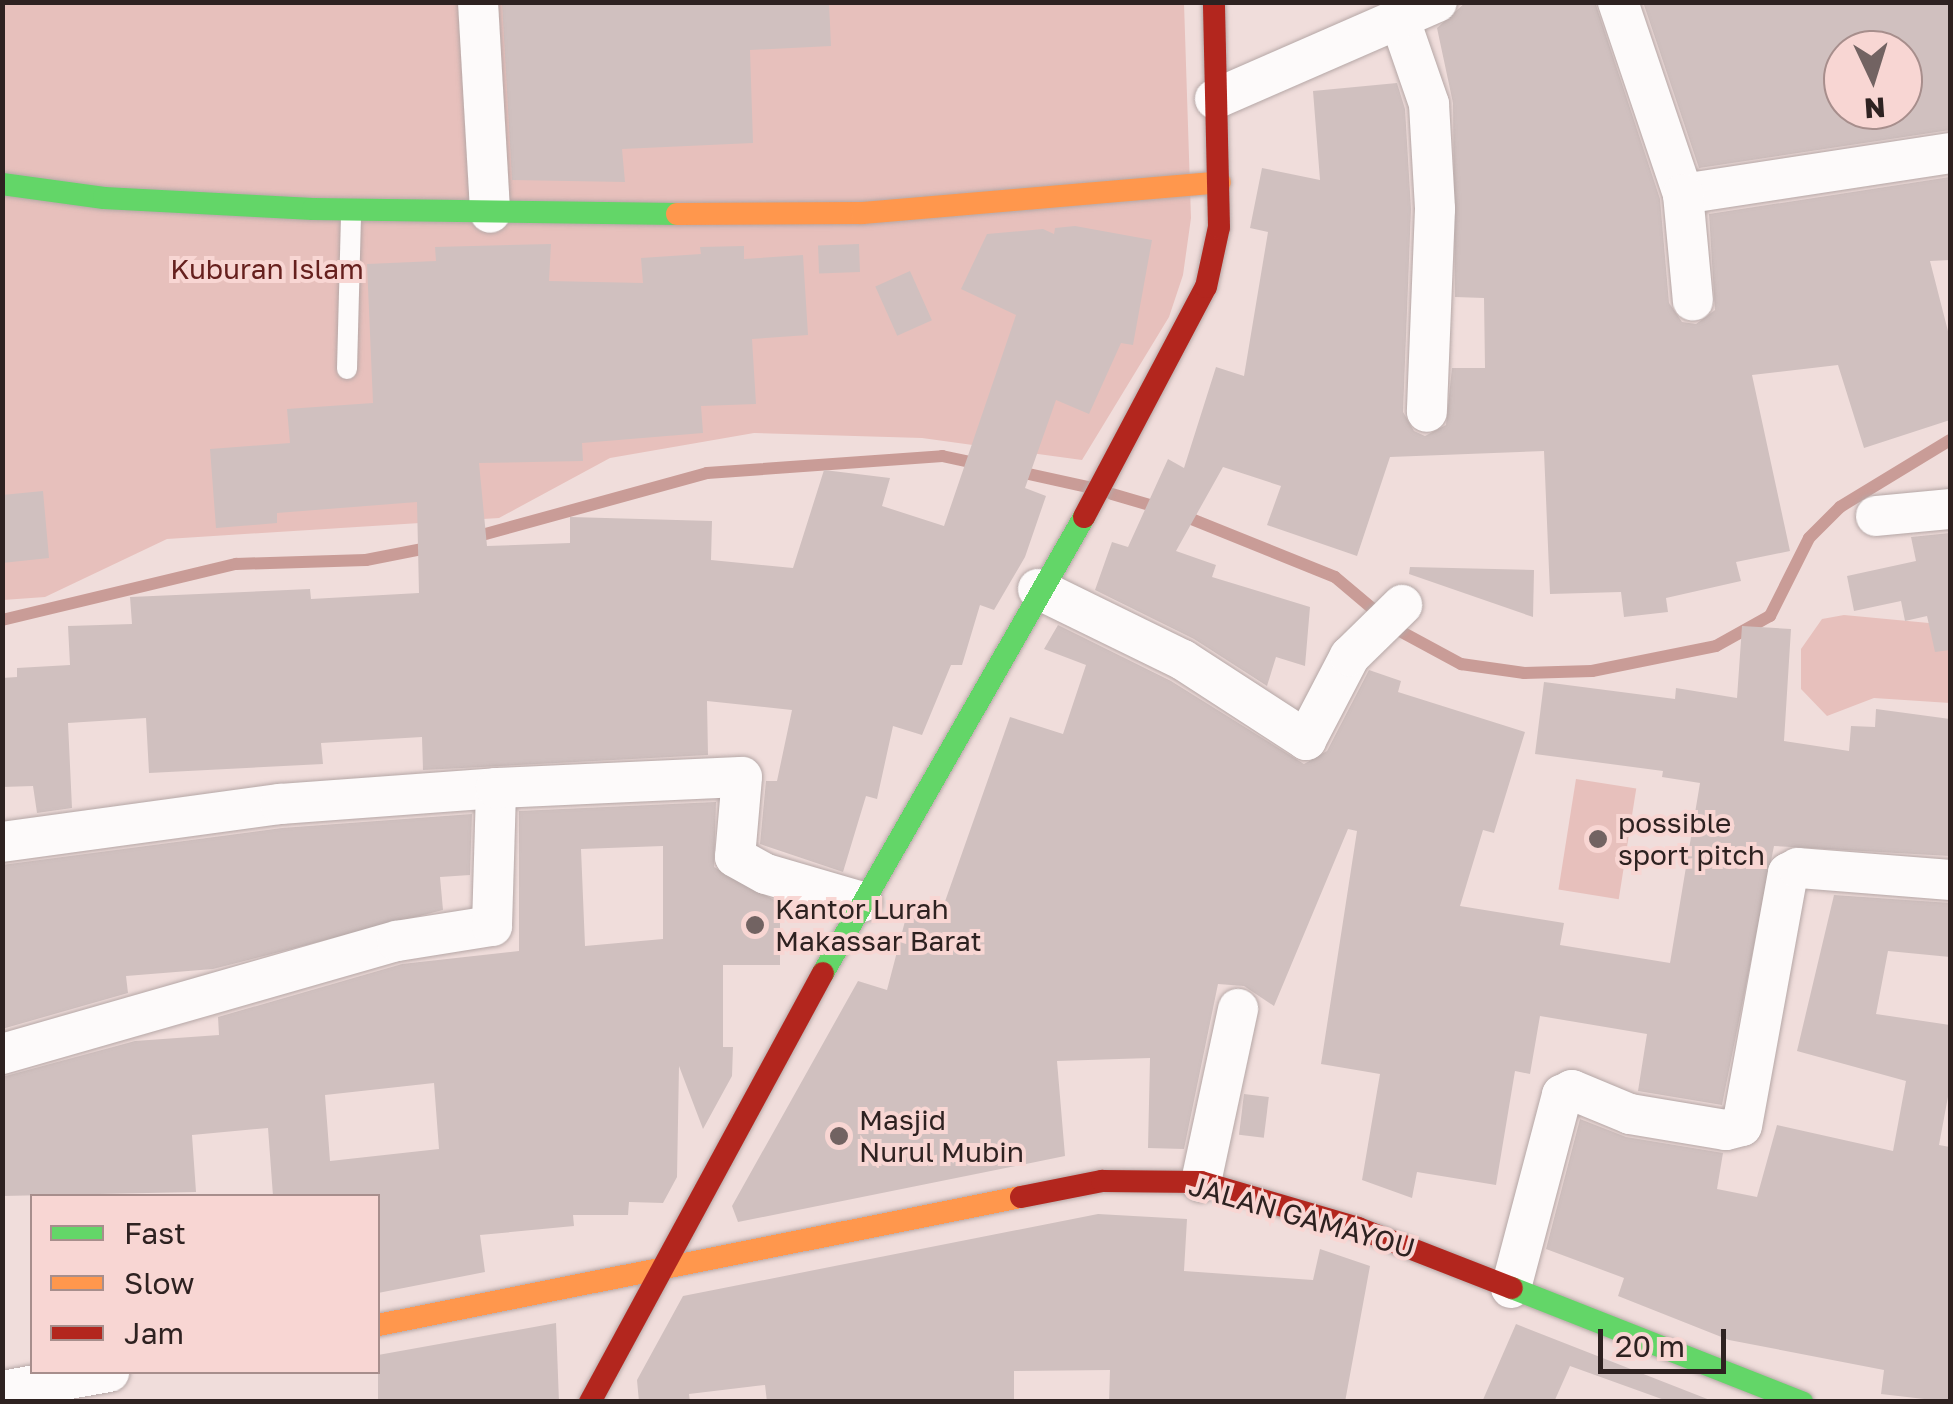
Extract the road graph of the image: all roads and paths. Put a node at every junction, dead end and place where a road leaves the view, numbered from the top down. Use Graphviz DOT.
graph roads {
  1 [pos="478,2"];
  2 [pos="1214,2"];
  3 [pos="1437,2"];
  4 [pos="1618,2"];
  5 [pos="1401,23"];
  6 [pos="1214,99"];
  7 [pos="1950,153"];
  8 [pos="1220,182"];
  9 [pos="2,184"];
  10 [pos="1683,194"];
  11 [pos="351,210"];
  12 [pos="490,213"];
  13 [pos="1693,301"];
  14 [pos="347,369"];
  15 [pos="1427,412"];
  16 [pos="1950,510"];
  17 [pos="1876,516"];
  18 [pos="1038,589"];
  19 [pos="1402,605"];
  20 [pos="496,788"];
  21 [pos="2,842"];
  22 [pos="1950,880"];
  23 [pos="862,902"];
  24 [pos="1238,1009"];
  25 [pos="2,1054"];
  26 [pos="1200,1182"];
  27 [pos="661,1267"];
  28 [pos="1511,1288"];
  29 [pos="380,1325"];
  30 [pos="98,1374"];
  31 [pos="2,1391"];
  32 [pos="590,1402"];
  33 [pos="1802,1402"];
  1 -- 12 [label="street"];
  2 -- 6 [label="street"];
  3 -- 5 [label="street"];
  4 -- 10 [label="street"];
  5 -- 6 [label="street"];
  5 -- 15 [label="street"];
  6 -- 8 [label="street"];
  7 -- 10 [label="street"];
  8 -- 12 [label="street"];
  8 -- 18 [label="street"];
  9 -- 11 [label="street"];
  10 -- 13 [label="street"];
  11 -- 12 [label="street"];
  11 -- 14 [label="lane"];
  16 -- 17 [label="street"];
  18 -- 19 [label="street"];
  18 -- 23 [label="street"];
  20 -- 21 [label="street"];
  20 -- 23 [label="street"];
  20 -- 25 [label="street"];
  22 -- 28 [label="street"];
  23 -- 27 [label="street"];
  24 -- 26 [label="street"];
  26 -- 27 [label="street, JALAN GAMAYOU"];
  26 -- 28 [label="street, JALAN GAMAYOU"];
  27 -- 29 [label="street, JALAN GAMAYOU"];
  27 -- 32 [label="street"];
  28 -- 33 [label="street, JALAN GAMAYOU"];
  30 -- 31 [label="street"];
}
